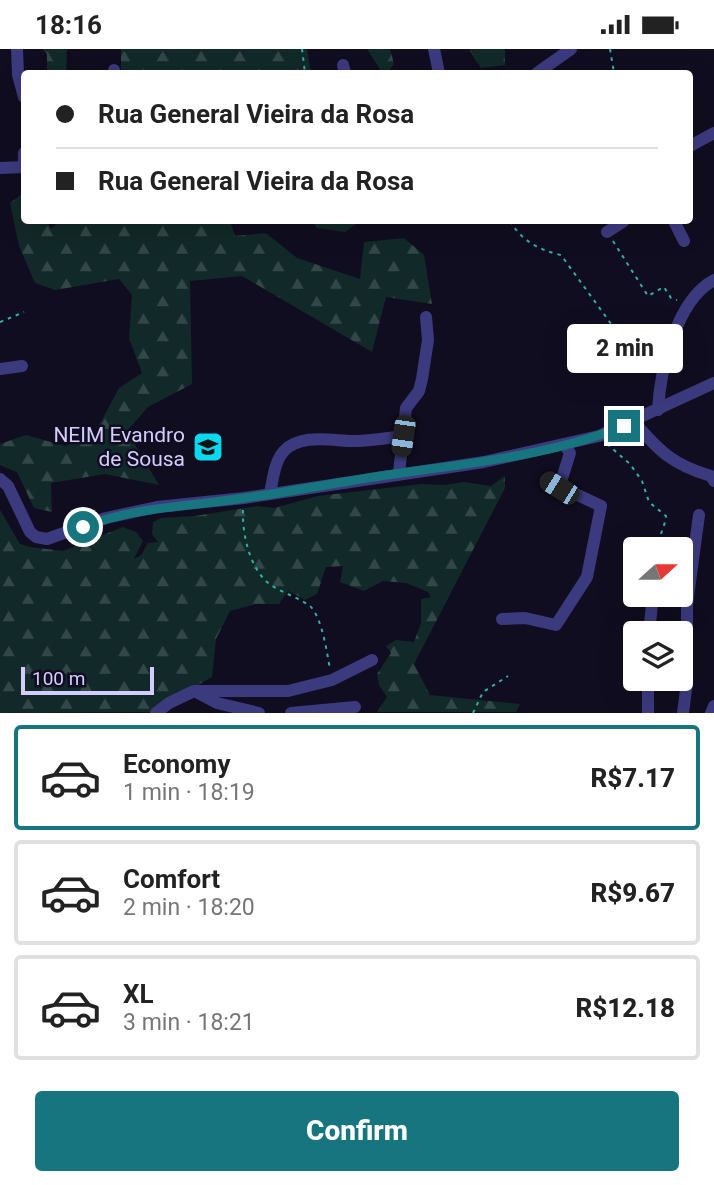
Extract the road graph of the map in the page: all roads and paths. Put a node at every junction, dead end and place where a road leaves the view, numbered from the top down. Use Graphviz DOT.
graph roads {
  1 [pos="17,49"];
  2 [pos="302,49"];
  3 [pos="434,49"];
  4 [pos="571,49"];
  5 [pos="610,49"];
  6 [pos="305,70"];
  7 [pos="438,70"];
  8 [pos="541,70"];
  9 [pos="614,70"];
  10 [pos="21,86"];
  11 [pos="714,133"];
  12 [pos="693,144"];
  13 [pos="21,167"];
  14 [pos="0,168"];
  15 [pos="512,224"];
  16 [pos="619,224"];
  17 [pos="676,224"];
  18 [pos="607,232"];
  19 [pos="684,241"];
  20 [pos="714,280"];
  21 [pos="687,304"];
  22 [pos="24,312"];
  23 [pos="426,317"];
  24 [pos="0,322"];
  25 [pos="22,366"];
  26 [pos="663,367"];
  27 [pos="0,369"];
  28 [pos="714,383"];
  29 [pos="658,410"];
  30 [pos="634,422"];
  31 [pos="403,436"];
  32 [pos="599,436"];
  33 [pos="564,444"];
  34 [pos="399,473"];
  35 [pos="0,479"];
  36 [pos="546,479"];
  37 [pos="714,481"];
  38 [pos="559,488"];
  39 [pos="270,493"];
  40 [pos="244,498"];
  41 [pos="699,515"];
  42 [pos="660,537"];
  43 [pos="502,619"];
  44 [pos="373,660"];
  45 [pos="508,675"];
  46 [pos="332,680"];
  47 [pos="194,691"];
  48 [pos="648,691"];
  49 [pos="714,706"];
  50 [pos="355,707"];
  51 [pos="156,712"];
  52 [pos="259,712"];
  53 [pos="291,712"];
  54 [pos="473,712"];
  55 [pos="648,712"];
  56 [pos="683,712"];
  57 [pos="711,712"];
  1 -- 10 [label="street"];
  2 -- 6 [label="path"];
  3 -- 7 [label="street"];
  4 -- 8 [label="street"];
  5 -- 9 [label="path"];
  11 -- 12 [label="street"];
  13 -- 14 [label="street"];
  15 -- 26 [label="path"];
  16 -- 18 [label="street"];
  17 -- 19 [label="street"];
  18 -- 21 [label="path"];
  20 -- 21 [label="street"];
  21 -- 26 [label="street"];
  22 -- 24 [label="path"];
  23 -- 31 [label="street"];
  25 -- 27 [label="street"];
  26 -- 29 [label="street"];
  28 -- 29 [label="street"];
  29 -- 30 [label="street"];
  30 -- 32 [label="street"];
  30 -- 37 [label="street"];
  31 -- 34 [label="street"];
  31 -- 39 [label="street"];
  32 -- 33 [label="street"];
  32 -- 42 [label="path"];
  33 -- 34 [label="street"];
  33 -- 38 [label="street"];
  34 -- 39 [label="street"];
  35 -- 40 [label="street"];
  36 -- 38 [label="street"];
  38 -- 43 [label="street"];
  39 -- 40 [label="street"];
  40 -- 46 [label="path"];
  41 -- 56 [label="street"];
  44 -- 46 [label="street"];
  45 -- 54 [label="path"];
  46 -- 47 [label="street"];
  47 -- 51 [label="street"];
  47 -- 52 [label="street"];
  48 -- 55 [label="street"];
  49 -- 57 [label="street"];
  50 -- 53 [label="street"];
}
